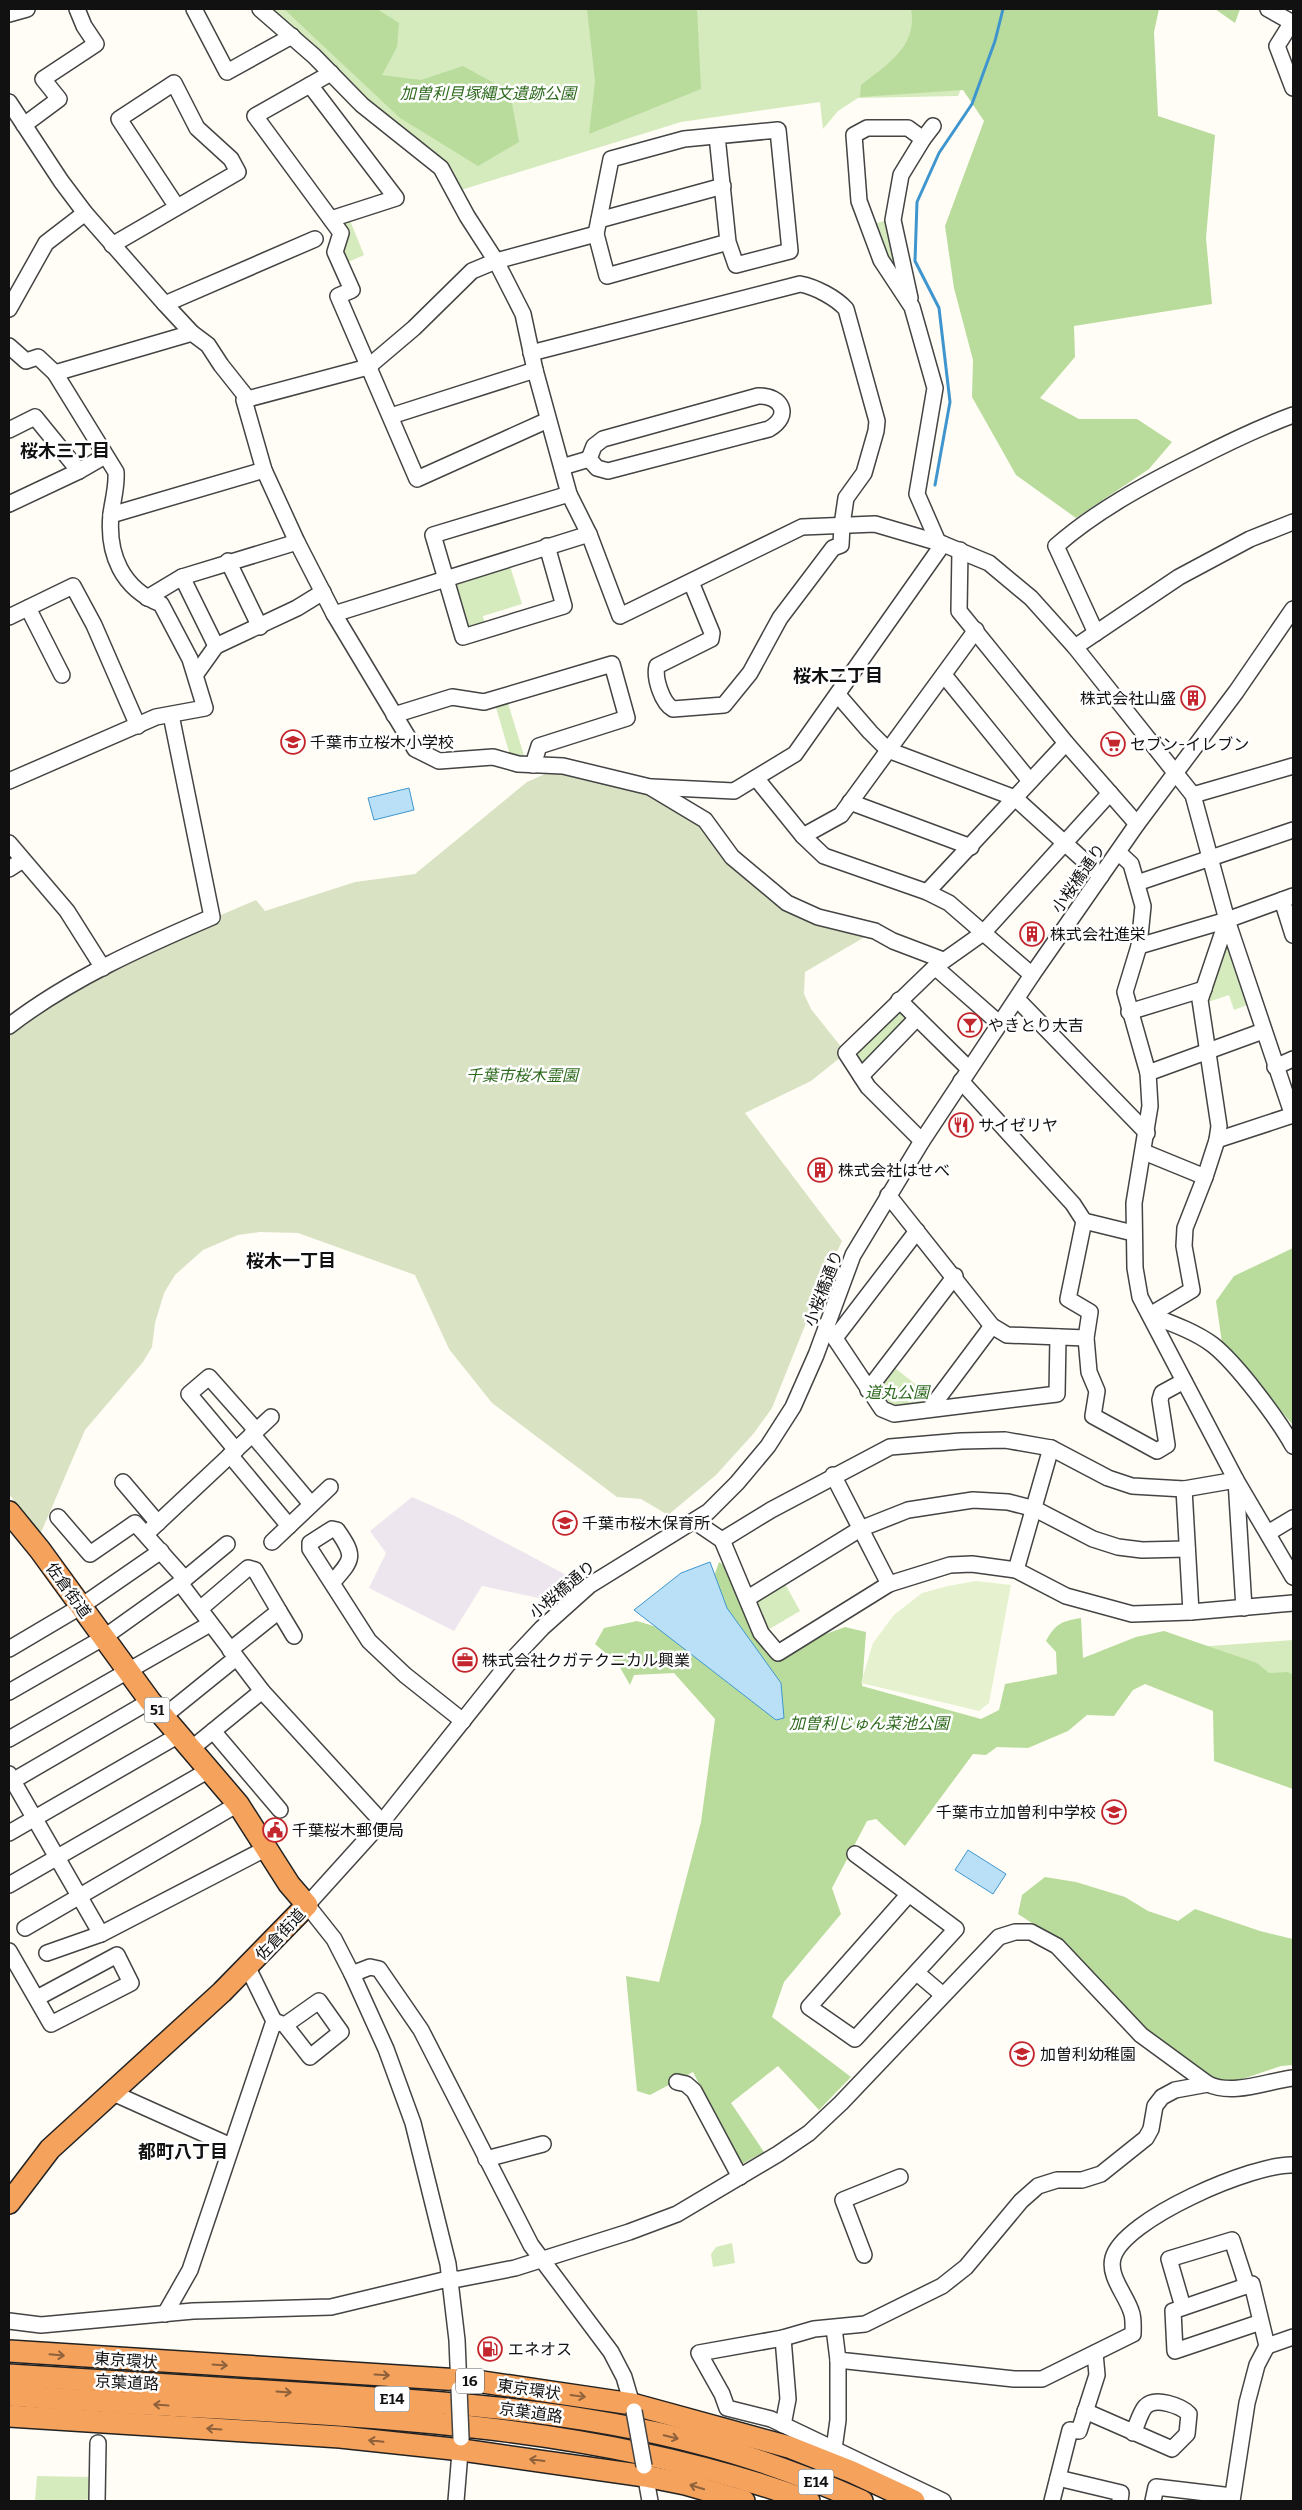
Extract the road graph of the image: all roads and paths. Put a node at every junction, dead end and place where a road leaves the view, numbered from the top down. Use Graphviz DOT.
graph roads {
  1 [pos="27,9"];
  2 [pos="77,9"];
  3 [pos="194,9"];
  4 [pos="260,9"];
  5 [pos="1268,9"];
  6 [pos="9,14"];
  7 [pos="1293,22"];
  8 [pos="292,36"];
  9 [pos="331,73"];
  10 [pos="310,85"];
  11 [pos="1293,88"];
  12 [pos="9,102"];
  13 [pos="24,125"];
  14 [pos="933,126"];
  15 [pos="717,136"];
  16 [pos="923,139"];
  17 [pos="723,186"];
  18 [pos="177,207"];
  19 [pos="85,213"];
  20 [pos="331,219"];
  21 [pos="597,227"];
  22 [pos="315,239"];
  23 [pos="728,242"];
  24 [pos="112,245"];
  25 [pos="496,261"];
  26 [pos="165,304"];
  27 [pos="912,307"];
  28 [pos="9,309"];
  29 [pos="192,333"];
  30 [pos="9,346"];
  31 [pos="531,353"];
  32 [pos="368,367"];
  33 [pos="535,370"];
  34 [pos="55,373"];
  35 [pos="248,399"];
  36 [pos="1293,415"];
  37 [pos="391,416"];
  38 [pos="548,420"];
  39 [pos="9,430"];
  40 [pos="105,456"];
  41 [pos="589,459"];
  42 [pos="562,467"];
  43 [pos="264,470"];
  44 [pos="79,471"];
  45 [pos="569,494"];
  46 [pos="9,504"];
  47 [pos="111,515"];
  48 [pos="1293,522"];
  49 [pos="842,525"];
  50 [pos="589,534"];
  51 [pos="297,542"];
  52 [pos="940,543"];
  53 [pos="547,546"];
  54 [pos="960,550"];
  55 [pos="228,562"];
  56 [pos="182,577"];
  57 [pos="446,578"];
  58 [pos="691,582"];
  59 [pos="323,592"];
  60 [pos="147,598"];
  61 [pos="28,608"];
  62 [pos="1293,609"];
  63 [pos="334,614"];
  64 [pos="9,618"];
  65 [pos="260,627"];
  66 [pos="976,630"];
  67 [pos="1096,633"];
  68 [pos="216,646"];
  69 [pos="1076,647"];
  70 [pos="196,674"];
  71 [pos="944,674"];
  72 [pos="62,675"];
  73 [pos="838,695"];
  74 [pos="394,715"];
  75 [pos="171,716"];
  76 [pos="138,726"];
  77 [pos="1066,743"];
  78 [pos="888,750"];
  79 [pos="533,765"];
  80 [pos="1293,766"];
  81 [pos="1176,772"];
  82 [pos="756,778"];
  83 [pos="9,781"];
  84 [pos="1030,781"];
  85 [pos="650,788"];
  86 [pos="1110,793"];
  87 [pos="1193,795"];
  88 [pos="1015,798"];
  89 [pos="850,802"];
  90 [pos="1137,824"];
  91 [pos="1293,830"];
  92 [pos="803,836"];
  93 [pos="9,843"];
  94 [pos="1064,843"];
  95 [pos="971,846"];
  96 [pos="1118,852"];
  97 [pos="1209,859"];
  98 [pos="23,860"];
  99 [pos="9,869"];
  100 [pos="1101,876"];
  101 [pos="1137,883"];
  102 [pos="927,892"];
  103 [pos="1287,898"];
  104 [pos="1227,920"];
  105 [pos="983,933"];
  106 [pos="1293,935"];
  107 [pos="1139,946"];
  108 [pos="939,963"];
  109 [pos="103,968"];
  110 [pos="1032,975"];
  111 [pos="1204,988"];
  112 [pos="1017,999"];
  113 [pos="899,1000"];
  114 [pos="1128,1012"];
  115 [pos="917,1018"];
  116 [pos="1000,1024"];
  117 [pos="9,1026"];
  118 [pos="1263,1031"];
  119 [pos="1208,1050"];
  120 [pos="1293,1060"];
  121 [pos="1275,1067"];
  122 [pos="1148,1073"];
  123 [pos="965,1075"];
  124 [pos="861,1076"];
  125 [pos="1293,1116"];
  126 [pos="1147,1133"];
  127 [pos="1217,1140"];
  128 [pos="922,1141"];
  129 [pos="1144,1152"];
  130 [pos="1205,1177"];
  131 [pos="888,1195"];
  132 [pos="1084,1221"];
  133 [pos="917,1231"];
  134 [pos="1133,1233"];
  135 [pos="955,1276"];
  136 [pos="1150,1315"];
  137 [pos="826,1325"];
  138 [pos="992,1326"];
  139 [pos="1058,1337"];
  140 [pos="835,1338"];
  141 [pos="1086,1338"];
  142 [pos="1184,1381"];
  143 [pos="868,1390"];
  144 [pos="930,1409"];
  145 [pos="270,1417"];
  146 [pos="254,1432"];
  147 [pos="1293,1446"];
  148 [pos="1051,1448"];
  149 [pos="233,1452"];
  150 [pos="833,1475"];
  151 [pos="1236,1480"];
  152 [pos="123,1482"];
  153 [pos="330,1488"];
  154 [pos="1184,1489"];
  155 [pos="311,1504"];
  156 [pos="1035,1509"];
  157 [pos="9,1512"];
  158 [pos="58,1518"];
  159 [pos="1293,1518"];
  160 [pos="694,1521"];
  161 [pos="158,1523"];
  162 [pos="289,1526"];
  163 [pos="860,1529"];
  164 [pos="1268,1533"];
  165 [pos="146,1534"];
  166 [pos="722,1540"];
  167 [pos="272,1542"];
  168 [pos="227,1544"];
  169 [pos="1187,1549"];
  170 [pos="161,1551"];
  171 [pos="1016,1570"];
  172 [pos="1293,1576"];
  173 [pos="183,1581"];
  174 [pos="332,1583"];
  175 [pos="888,1584"];
  176 [pos="748,1598"];
  177 [pos="1293,1603"];
  178 [pos="80,1607"];
  179 [pos="1244,1608"];
  180 [pos="200,1609"];
  181 [pos="279,1611"];
  182 [pos="1191,1612"];
  183 [pos="210,1624"];
  184 [pos="294,1636"];
  185 [pos="103,1638"];
  186 [pos="9,1648"];
  187 [pos="233,1654"];
  188 [pos="128,1671"];
  189 [pos="262,1691"];
  190 [pos="9,1692"];
  191 [pos="150,1701"];
  192 [pos="163,1717"];
  193 [pos="463,1721"];
  194 [pos="213,1731"];
  195 [pos="9,1739"];
  196 [pos="185,1742"];
  197 [pos="209,1770"];
  198 [pos="10,1780"];
  199 [pos="238,1804"];
  200 [pos="280,1810"];
  201 [pos="35,1819"];
  202 [pos="382,1822"];
  203 [pos="9,1833"];
  204 [pos="267,1848"];
  205 [pos="855,1854"];
  206 [pos="57,1857"];
  207 [pos="9,1885"];
  208 [pos="909,1894"];
  209 [pos="79,1896"];
  210 [pos="307,1905"];
  211 [pos="25,1928"];
  212 [pos="101,1934"];
  213 [pos="47,1953"];
  214 [pos="11,1959"];
  215 [pos="248,1968"];
  216 [pos="917,1973"];
  217 [pos="352,1974"];
  218 [pos="943,1995"];
  219 [pos="37,1998"];
  220 [pos="1293,2078"];
  221 [pos="677,2082"];
  222 [pos="1208,2084"];
  223 [pos="114,2093"];
  224 [pos="543,2144"];
  225 [pos="231,2146"];
  226 [pos="486,2158"];
  227 [pos="1293,2165"];
  228 [pos="740,2177"];
  229 [pos="900,2177"];
  230 [pos="9,2203"];
  231 [pos="864,2254"];
  232 [pos="541,2260"];
  233 [pos="448,2279"];
  234 [pos="1246,2286"];
  235 [pos="1184,2307"];
  236 [pos="165,2314"];
  237 [pos="9,2321"];
  238 [pos="1261,2322"];
  239 [pos="834,2328"];
  240 [pos="1293,2337"];
  241 [pos="783,2338"];
  242 [pos="1267,2346"];
  243 [pos="9,2351"];
  244 [pos="1095,2353"];
  245 [pos="838,2360"];
  246 [pos="9,2375"];
  247 [pos="458,2385"];
  248 [pos="9,2394"];
  249 [pos="633,2407"];
  250 [pos="1085,2411"];
  251 [pos="9,2416"];
  252 [pos="783,2425"];
  253 [pos="1134,2432"];
  254 [pos="98,2443"];
  255 [pos="462,2444"];
  256 [pos="834,2449"];
  257 [pos="645,2471"];
  258 [pos="1058,2478"];
  259 [pos="1232,2499"];
  260 [pos="97,2501"];
  261 [pos="456,2501"];
  262 [pos="650,2501"];
  263 [pos="744,2501"];
  264 [pos="809,2501"];
  265 [pos="862,2501"];
  266 [pos="914,2501"];
  267 [pos="943,2501"];
  268 [pos="1052,2501"];
  269 [pos="1120,2501"];
  270 [pos="1153,2501"];
  1 -- 6 [label="street"];
  2 -- 13 [label="street"];
  3 -- 8 [label="street"];
  4 -- 8 [label="street"];
  5 -- 7 [label="street"];
  7 -- 11 [label="street"];
  8 -- 9 [label="street"];
  9 -- 10 [label="street"];
  9 -- 25 [label="street"];
  10 -- 20 [label="street"];
  10 -- 20 [label="street"];
  12 -- 13 [label="street"];
  13 -- 19 [label="street"];
  14 -- 16 [label="street"];
  15 -- 17 [label="street"];
  15 -- 21 [label="street"];
  15 -- 23 [label="street"];
  16 -- 27 [label="street"];
  16 -- 27 [label="street"];
  17 -- 21 [label="street"];
  17 -- 23 [label="street"];
  18 -- 18 [label="street"];
  18 -- 24 [label="street"];
  19 -- 24 [label="street"];
  19 -- 28 [label="street"];
  20 -- 32 [label="street"];
  21 -- 23 [label="street"];
  21 -- 25 [label="street"];
  22 -- 26 [label="street"];
  24 -- 26 [label="street"];
  25 -- 31 [label="street"];
  25 -- 32 [label="street"];
  26 -- 29 [label="street"];
  27 -- 52 [label="street"];
  29 -- 34 [label="street"];
  29 -- 35 [label="street"];
  30 -- 34 [label="street"];
  31 -- 33 [label="street"];
  31 -- 49 [label="street"];
  32 -- 35 [label="street"];
  32 -- 37 [label="street"];
  33 -- 37 [label="street"];
  33 -- 38 [label="street"];
  34 -- 40 [label="street"];
  35 -- 43 [label="street"];
  36 -- 67 [label="street"];
  37 -- 38 [label="street"];
  38 -- 42 [label="street"];
  39 -- 44 [label="street"];
  40 -- 44 [label="street"];
  40 -- 47 [label="street"];
  41 -- 41 [label="street"];
  41 -- 42 [label="street"];
  42 -- 45 [label="street"];
  43 -- 47 [label="street"];
  43 -- 51 [label="street"];
  44 -- 46 [label="street"];
  45 -- 50 [label="street"];
  45 -- 57 [label="street"];
  47 -- 60 [label="street"];
  48 -- 67 [label="street"];
  49 -- 52 [label="street"];
  49 -- 58 [label="street"];
  49 -- 58 [label="street"];
  50 -- 53 [label="street"];
  50 -- 58 [label="street"];
  51 -- 55 [label="street"];
  51 -- 59 [label="street"];
  52 -- 54 [label="street"];
  52 -- 73 [label="street"];
  53 -- 57 [label="street"];
  53 -- 57 [label="street"];
  54 -- 66 [label="street"];
  54 -- 69 [label="street"];
  55 -- 56 [label="street"];
  55 -- 65 [label="street"];
  56 -- 60 [label="street"];
  56 -- 68 [label="street"];
  57 -- 63 [label="street"];
  59 -- 63 [label="street"];
  59 -- 65 [label="street"];
  60 -- 70 [label="street"];
  61 -- 64 [label="street"];
  61 -- 72 [label="street"];
  61 -- 76 [label="street"];
  62 -- 81 [label="street, 小桜橋通り"];
  63 -- 74 [label="street"];
  65 -- 68 [label="street"];
  66 -- 71 [label="street"];
  66 -- 77 [label="street"];
  67 -- 69 [label="street"];
  68 -- 70 [label="street"];
  69 -- 81 [label="street"];
  70 -- 75 [label="street"];
  71 -- 78 [label="street"];
  71 -- 84 [label="street"];
  73 -- 78 [label="street"];
  73 -- 82 [label="street"];
  74 -- 79 [label="street"];
  74 -- 79 [label="street"];
  75 -- 76 [label="street"];
  75 -- 109 [label="street"];
  76 -- 83 [label="street"];
  77 -- 84 [label="street"];
  77 -- 86 [label="street"];
  78 -- 88 [label="street"];
  78 -- 89 [label="street"];
  79 -- 85 [label="street"];
  80 -- 87 [label="street"];
  81 -- 87 [label="street"];
  81 -- 90 [label="street, 小桜橋通り"];
  82 -- 85 [label="street"];
  82 -- 92 [label="street"];
  84 -- 88 [label="street"];
  85 -- 108 [label="street"];
  86 -- 90 [label="street"];
  86 -- 94 [label="street"];
  87 -- 97 [label="street"];
  88 -- 94 [label="street"];
  88 -- 95 [label="street"];
  89 -- 92 [label="street"];
  89 -- 95 [label="street"];
  90 -- 96 [label="street, 小桜橋通り"];
  91 -- 97 [label="street"];
  92 -- 102 [label="street"];
  93 -- 98 [label="street"];
  94 -- 100 [label="street"];
  94 -- 105 [label="street"];
  95 -- 102 [label="street"];
  96 -- 100 [label="street, 小桜橋通り"];
  96 -- 101 [label="street"];
  97 -- 101 [label="street"];
  97 -- 104 [label="street"];
  98 -- 99 [label="street"];
  98 -- 109 [label="street"];
  100 -- 110 [label="street, 小桜橋通り"];
  101 -- 107 [label="street"];
  102 -- 105 [label="street"];
  103 -- 104 [label="street"];
  103 -- 106 [label="street"];
  104 -- 107 [label="street"];
  104 -- 111 [label="street"];
  104 -- 118 [label="street"];
  105 -- 108 [label="street"];
  105 -- 110 [label="street"];
  107 -- 114 [label="street"];
  108 -- 113 [label="street"];
  108 -- 116 [label="street"];
  109 -- 117 [label="street"];
  110 -- 112 [label="street, 小桜橋通り"];
  111 -- 114 [label="street"];
  111 -- 119 [label="street"];
  112 -- 116 [label="street, 小桜橋通り"];
  112 -- 126 [label="street"];
  113 -- 115 [label="street"];
  113 -- 124 [label="street"];
  114 -- 122 [label="street"];
  115 -- 123 [label="street"];
  115 -- 124 [label="street"];
  116 -- 123 [label="street, 小桜橋通り"];
  118 -- 119 [label="street"];
  118 -- 121 [label="street"];
  119 -- 122 [label="street"];
  119 -- 127 [label="street"];
  120 -- 121 [label="street"];
  121 -- 125 [label="street"];
  122 -- 126 [label="street"];
  123 -- 128 [label="street, 小桜橋通り"];
  123 -- 132 [label="street"];
  124 -- 128 [label="street"];
  125 -- 127 [label="street"];
  126 -- 129 [label="street"];
  127 -- 130 [label="street"];
  128 -- 131 [label="street, 小桜橋通り"];
  129 -- 130 [label="street"];
  129 -- 134 [label="street"];
  130 -- 136 [label="street"];
  131 -- 133 [label="street"];
  131 -- 137 [label="street, 小桜橋通り"];
  132 -- 134 [label="street"];
  132 -- 141 [label="street"];
  133 -- 135 [label="street"];
  133 -- 140 [label="street"];
  134 -- 136 [label="street"];
  135 -- 138 [label="street"];
  135 -- 143 [label="street"];
  136 -- 142 [label="street"];
  136 -- 147 [label="street"];
  137 -- 140 [label="street"];
  137 -- 160 [label="street, 小桜橋通り"];
  138 -- 139 [label="street"];
  138 -- 144 [label="street"];
  139 -- 141 [label="street"];
  139 -- 144 [label="street"];
  140 -- 143 [label="street"];
  141 -- 142 [label="street"];
  142 -- 151 [label="street"];
  143 -- 144 [label="street"];
  145 -- 146 [label="street"];
  146 -- 149 [label="street"];
  146 -- 149 [label="street"];
  146 -- 155 [label="street"];
  148 -- 150 [label="street"];
  148 -- 154 [label="street"];
  148 -- 156 [label="street"];
  149 -- 161 [label="street"];
  149 -- 162 [label="street"];
  150 -- 163 [label="street"];
  150 -- 166 [label="street"];
  151 -- 154 [label="street"];
  151 -- 164 [label="street"];
  151 -- 179 [label="street"];
  152 -- 161 [label="street"];
  153 -- 155 [label="street"];
  154 -- 169 [label="street"];
  155 -- 162 [label="street"];
  156 -- 163 [label="street"];
  156 -- 169 [label="street"];
  156 -- 171 [label="street"];
  157 -- 178 [label="highway, 佐倉街道 / 51"];
  158 -- 165 [label="street"];
  159 -- 164 [label="street"];
  160 -- 166 [label="street"];
  160 -- 193 [label="street, 小桜橋通り"];
  161 -- 165 [label="street"];
  162 -- 167 [label="street"];
  163 -- 175 [label="street"];
  163 -- 176 [label="street"];
  164 -- 172 [label="street"];
  165 -- 170 [label="street"];
  166 -- 176 [label="street"];
  168 -- 173 [label="street"];
  169 -- 182 [label="street"];
  170 -- 173 [label="street"];
  170 -- 178 [label="street"];
  171 -- 175 [label="street"];
  171 -- 182 [label="street"];
  173 -- 180 [label="street"];
  173 -- 185 [label="street"];
  174 -- 193 [label="street"];
  175 -- 176 [label="street"];
  177 -- 179 [label="street"];
  178 -- 185 [label="highway, 佐倉街道 / 51"];
  178 -- 186 [label="street"];
  179 -- 182 [label="street"];
  180 -- 181 [label="street"];
  180 -- 183 [label="street"];
  181 -- 184 [label="street"];
  181 -- 187 [label="street"];
  183 -- 187 [label="street"];
  183 -- 188 [label="street"];
  185 -- 188 [label="highway, 佐倉街道 / 51"];
  185 -- 190 [label="street"];
  187 -- 189 [label="street"];
  187 -- 192 [label="street"];
  188 -- 191 [label="highway, 佐倉街道 / 51"];
  188 -- 195 [label="street"];
  189 -- 194 [label="street"];
  189 -- 202 [label="street"];
  191 -- 192 [label="highway, 佐倉街道 / 51"];
  191 -- 198 [label="street"];
  192 -- 196 [label="highway, 佐倉街道 / 51"];
  193 -- 202 [label="street, 小桜橋通り"];
  194 -- 196 [label="street"];
  194 -- 200 [label="street"];
  196 -- 197 [label="highway, 佐倉街道 / 51"];
  196 -- 201 [label="street"];
  197 -- 199 [label="highway, 佐倉街道 / 51"];
  197 -- 206 [label="street"];
  198 -- 201 [label="street"];
  199 -- 204 [label="highway, 佐倉街道 / 51"];
  199 -- 209 [label="street"];
  201 -- 203 [label="street"];
  201 -- 206 [label="street"];
  202 -- 210 [label="street, 小桜橋通り"];
  204 -- 210 [label="highway, 佐倉街道 / 51"];
  204 -- 212 [label="street"];
  205 -- 208 [label="street"];
  206 -- 207 [label="street"];
  206 -- 209 [label="street"];
  208 -- 216 [label="street"];
  208 -- 216 [label="street"];
  209 -- 211 [label="street"];
  209 -- 212 [label="street"];
  210 -- 215 [label="highway, 佐倉街道"];
  210 -- 217 [label="street"];
  212 -- 213 [label="street"];
  214 -- 219 [label="street"];
  215 -- 223 [label="highway, 佐倉街道"];
  215 -- 225 [label="street"];
  216 -- 218 [label="street"];
  217 -- 226 [label="street"];
  217 -- 233 [label="street"];
  218 -- 222 [label="street"];
  218 -- 228 [label="street"];
  219 -- 219 [label="street"];
  220 -- 222 [label="street"];
  221 -- 228 [label="street"];
  222 -- 239 [label="street"];
  223 -- 225 [label="street"];
  223 -- 230 [label="highway, 佐倉街道"];
  224 -- 226 [label="street"];
  225 -- 236 [label="street"];
  226 -- 232 [label="street"];
  227 -- 244 [label="street"];
  228 -- 232 [label="street"];
  229 -- 231 [label="street"];
  232 -- 233 [label="street"];
  232 -- 249 [label="street"];
  233 -- 236 [label="street"];
  233 -- 247 [label="street"];
  234 -- 235 [label="street"];
  234 -- 235 [label="street"];
  234 -- 238 [label="street"];
  235 -- 238 [label="street"];
  236 -- 237 [label="street"];
  238 -- 242 [label="street"];
  239 -- 241 [label="street"];
  239 -- 245 [label="street"];
  240 -- 242 [label="street"];
  241 -- 252 [label="street"];
  241 -- 252 [label="street"];
  242 -- 259 [label="street"];
  243 -- 247 [label="highway, 東京環状 / 16, one-way"];
  244 -- 245 [label="street"];
  244 -- 250 [label="street"];
  245 -- 256 [label="street"];
  246 -- 265 [label="highway, 京葉道路 / E14, one-way"];
  247 -- 249 [label="highway, 東京環状 / 16, one-way"];
  247 -- 255 [label="street, bridge"];
  264 -- 248 [label="highway, 京葉道路 / E14, one-way"];
  249 -- 257 [label="street, bridge"];
  249 -- 266 [label="highway, 東京環状 / 16"];
  250 -- 253 [label="street"];
  250 -- 258 [label="street"];
  255 -- 251 [label="highway, one-way"];
  252 -- 256 [label="street"];
  254 -- 260 [label="street"];
  257 -- 255 [label="highway, one-way"];
  255 -- 261 [label="street"];
  256 -- 267 [label="street"];
  257 -- 262 [label="street"];
  263 -- 257 [label="highway, one-way"];
  258 -- 268 [label="street"];
  258 -- 269 [label="street"];
  259 -- 270 [label="street"];
}
